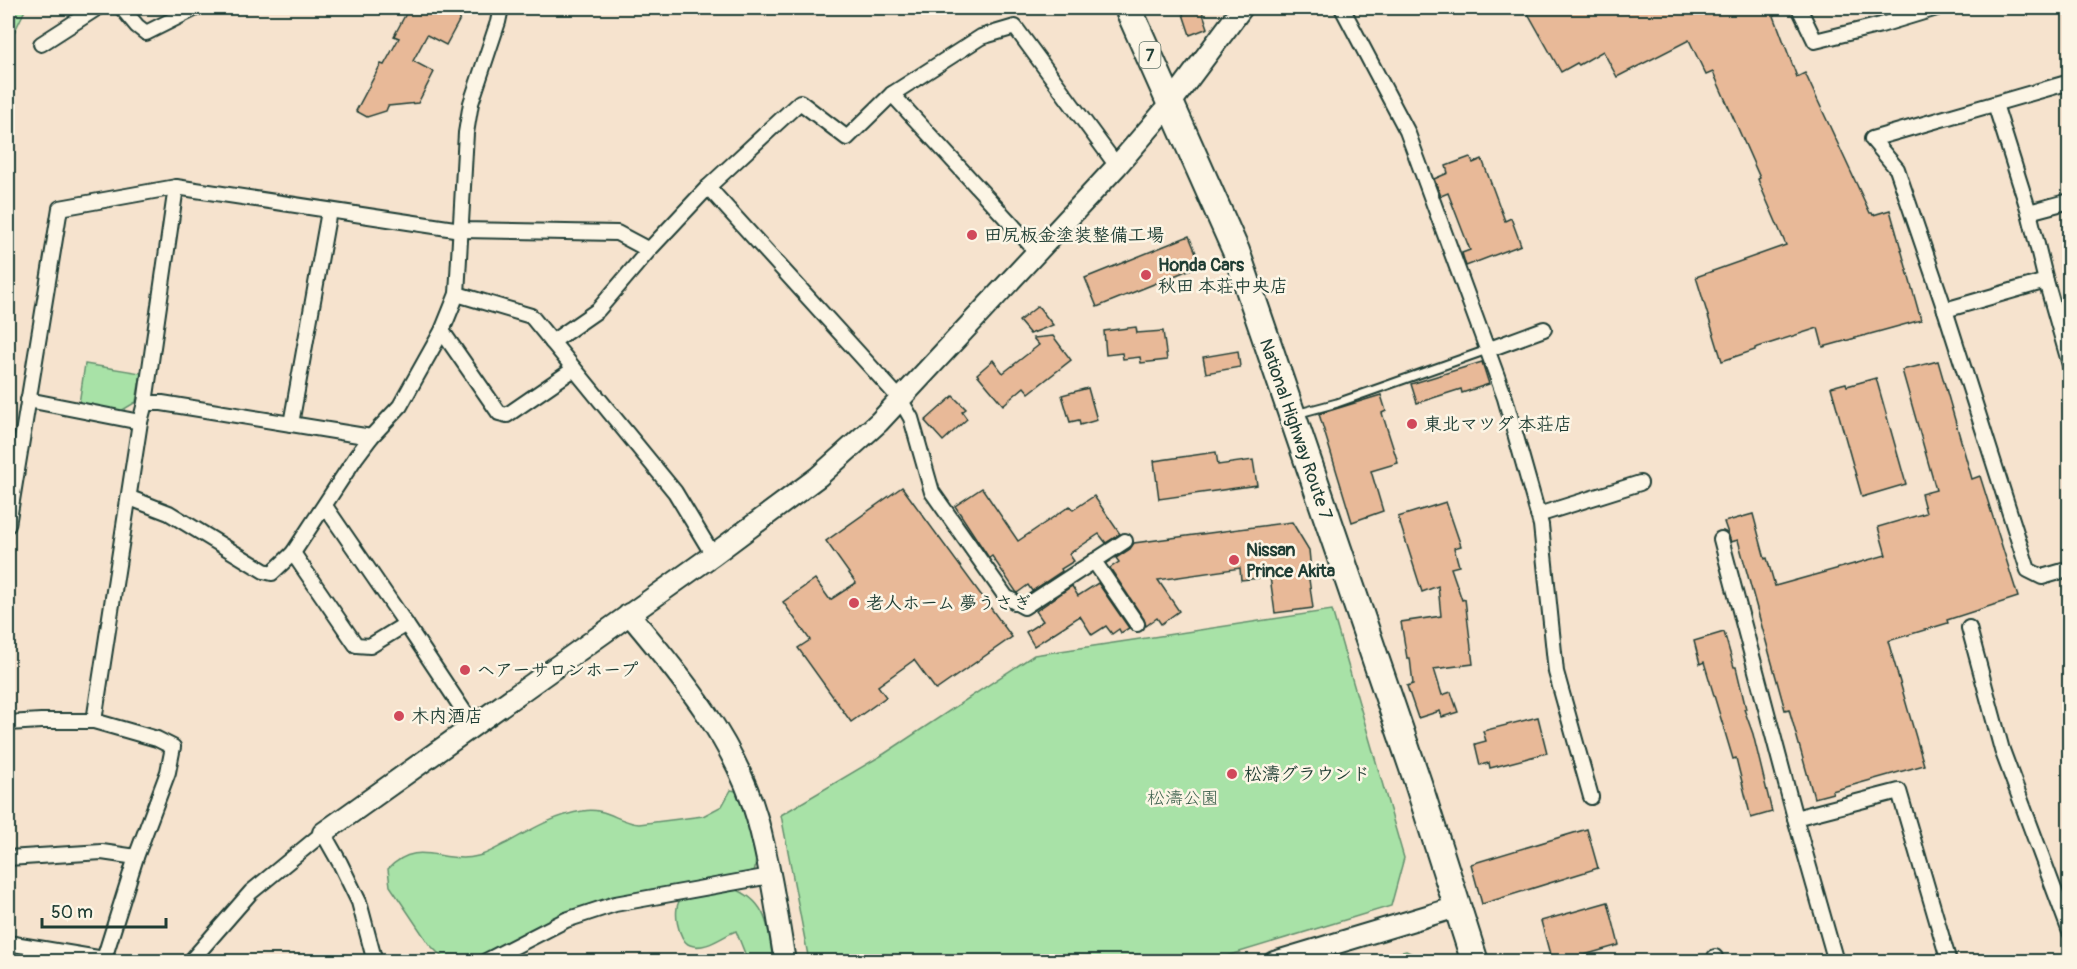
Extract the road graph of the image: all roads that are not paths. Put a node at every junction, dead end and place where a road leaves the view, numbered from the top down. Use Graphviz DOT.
graph roads {
  1 [pos="97,8"];
  2 [pos="122,8"];
  3 [pos="196,8"];
  4 [pos="501,8"];
  5 [pos="1128,8"];
  6 [pos="1242,8"];
  7 [pos="1342,8"];
  8 [pos="1798,8"];
  9 [pos="1937,8"];
  10 [pos="41,44"];
  11 [pos="2070,82"];
  12 [pos="892,94"];
  13 [pos="1171,103"];
  14 [pos="1995,104"];
  15 [pos="1117,166"];
  16 [pos="176,187"];
  17 [pos="708,187"];
  18 [pos="2070,201"];
  19 [pos="329,211"];
  20 [pos="2029,212"];
  21 [pos="461,230"];
  22 [pos="649,250"];
  23 [pos="1036,252"];
  24 [pos="2046,281"];
  25 [pos="457,294"];
  26 [pos="1945,310"];
  27 [pos="1544,329"];
  28 [pos="442,331"];
  29 [pos="552,342"];
  30 [pos="1487,350"];
  31 [pos="2070,365"];
  32 [pos="574,369"];
  33 [pos="900,399"];
  34 [pos="28,400"];
  35 [pos="145,402"];
  36 [pos="1292,415"];
  37 [pos="140,422"];
  38 [pos="291,424"];
  39 [pos="372,437"];
  40 [pos="1640,483"];
  41 [pos="130,498"];
  42 [pos="325,506"];
  43 [pos="1538,515"];
  44 [pos="8,525"];
  45 [pos="1721,538"];
  46 [pos="1125,541"];
  47 [pos="293,553"];
  48 [pos="714,555"];
  49 [pos="1094,561"];
  50 [pos="2070,569"];
  51 [pos="629,614"];
  52 [pos="406,624"];
  53 [pos="1137,624"];
  54 [pos="1969,628"];
  55 [pos="94,721"];
  56 [pos="8,723"];
  57 [pos="473,725"];
  58 [pos="1592,797"];
  59 [pos="1795,818"];
  60 [pos="323,833"];
  61 [pos="136,857"];
  62 [pos="8,858"];
  63 [pos="770,876"];
  64 [pos="1457,907"];
  65 [pos="2070,932"];
  66 [pos="8,943"];
  67 [pos="104,960"];
  68 [pos="190,962"];
  69 [pos="375,962"];
  70 [pos="484,962"];
  71 [pos="785,962"];
  72 [pos="1274,962"];
  73 [pos="1475,962"];
  74 [pos="1836,962"];
  75 [pos="1949,962"];
  1 -- 10 [label="street"];
  2 -- 3 [label="street"];
  4 -- 21 [label="street"];
  5 -- 13 [label="highway, National Highway Route 7 / 7"];
  6 -- 13 [label="street"];
  7 -- 30 [label="street"];
  8 -- 9 [label="street"];
  11 -- 14 [label="street"];
  12 -- 15 [label="street"];
  12 -- 17 [label="street"];
  12 -- 23 [label="street"];
  13 -- 15 [label="street"];
  13 -- 36 [label="highway, National Highway Route 7 / 7"];
  14 -- 20 [label="street"];
  14 -- 26 [label="street"];
  15 -- 23 [label="street"];
  16 -- 19 [label="street"];
  16 -- 34 [label="street"];
  16 -- 35 [label="street"];
  17 -- 22 [label="street"];
  17 -- 33 [label="street"];
  18 -- 20 [label="street"];
  19 -- 21 [label="street"];
  19 -- 38 [label="street"];
  20 -- 24 [label="street"];
  21 -- 22 [label="street"];
  21 -- 25 [label="street"];
  22 -- 29 [label="street"];
  23 -- 33 [label="street"];
  24 -- 26 [label="street"];
  24 -- 31 [label="street"];
  25 -- 28 [label="street"];
  25 -- 29 [label="street"];
  26 -- 50 [label="street"];
  27 -- 30 [label="street"];
  28 -- 32 [label="street"];
  28 -- 39 [label="street"];
  29 -- 32 [label="street"];
  30 -- 36 [label="lane"];
  30 -- 43 [label="street"];
  32 -- 48 [label="street"];
  33 -- 48 [label="street"];
  33 -- 49 [label="street"];
  34 -- 37 [label="street"];
  34 -- 44 [label="street"];
  35 -- 37 [label="street"];
  35 -- 38 [label="street"];
  36 -- 64 [label="highway, National Highway Route 7 / 7"];
  37 -- 41 [label="street"];
  38 -- 39 [label="street"];
  39 -- 42 [label="street"];
  40 -- 43 [label="street"];
  41 -- 47 [label="street"];
  41 -- 55 [label="street"];
  42 -- 47 [label="street"];
  42 -- 52 [label="street"];
  43 -- 58 [label="street"];
  45 -- 59 [label="street"];
  46 -- 49 [label="street"];
  47 -- 52 [label="street"];
  48 -- 51 [label="street"];
  49 -- 53 [label="street"];
  51 -- 57 [label="street"];
  51 -- 63 [label="street"];
  52 -- 57 [label="street"];
  54 -- 65 [label="street"];
  55 -- 56 [label="street"];
  55 -- 61 [label="street"];
  57 -- 60 [label="street"];
  59 -- 74 [label="street"];
  59 -- 75 [label="street"];
  60 -- 68 [label="street"];
  60 -- 69 [label="street"];
  61 -- 62 [label="street"];
  61 -- 67 [label="street"];
  63 -- 70 [label="street"];
  63 -- 71 [label="street"];
  64 -- 72 [label="street"];
  64 -- 73 [label="highway, National Highway Route 7 / 7"];
  66 -- 67 [label="street"];
}
